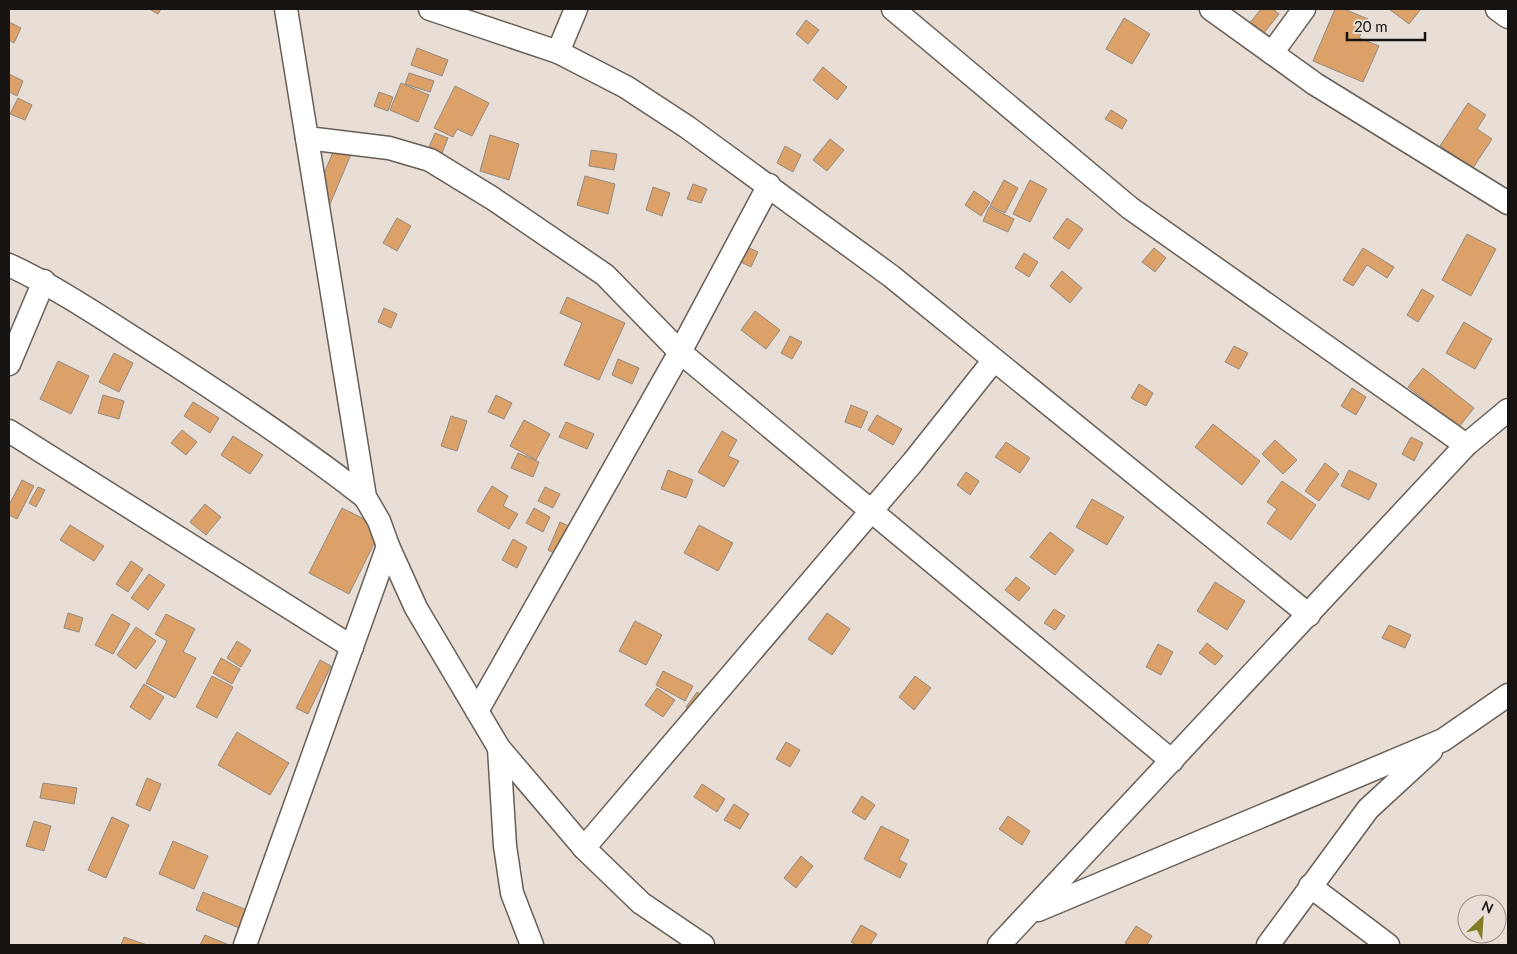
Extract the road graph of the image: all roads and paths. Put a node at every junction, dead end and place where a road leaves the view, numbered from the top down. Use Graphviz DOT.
graph roads {
  1 [pos="286,9"];
  2 [pos="430,9"];
  3 [pos="576,9"];
  4 [pos="893,9"];
  5 [pos="1211,9"];
  6 [pos="1304,9"];
  7 [pos="1498,9"];
  8 [pos="1508,17"];
  9 [pos="558,52"];
  10 [pos="1272,53"];
  11 [pos="307,138"];
  12 [pos="769,185"];
  13 [pos="1508,203"];
  14 [pos="9,265"];
  15 [pos="44,281"];
  16 [pos="680,352"];
  17 [pos="994,360"];
  18 [pos="9,364"];
  19 [pos="1508,410"];
  20 [pos="9,431"];
  21 [pos="1466,445"];
  22 [pos="365,496"];
  23 [pos="870,510"];
  24 [pos="388,546"];
  25 [pos="1309,615"];
  26 [pos="352,646"];
  27 [pos="1508,695"];
  28 [pos="477,711"];
  29 [pos="1443,740"];
  30 [pos="499,748"];
  31 [pos="1172,761"];
  32 [pos="584,848"];
  33 [pos="1310,886"];
  34 [pos="1030,913"];
  35 [pos="245,945"];
  36 [pos="532,945"];
  37 [pos="703,945"];
  38 [pos="999,945"];
  39 [pos="1268,945"];
  40 [pos="1388,945"];
  1 -- 11 [label="street"];
  2 -- 9 [label="street"];
  3 -- 9 [label="street"];
  4 -- 21 [label="street"];
  5 -- 10 [label="street"];
  6 -- 10 [label="street"];
  7 -- 8 [label="street"];
  9 -- 12 [label="street"];
  10 -- 13 [label="street"];
  11 -- 16 [label="street"];
  11 -- 22 [label="street"];
  12 -- 16 [label="street"];
  12 -- 17 [label="street"];
  14 -- 15 [label="street"];
  15 -- 18 [label="street"];
  15 -- 22 [label="street"];
  16 -- 23 [label="street"];
  16 -- 28 [label="street"];
  17 -- 23 [label="street"];
  17 -- 25 [label="street"];
  19 -- 21 [label="street"];
  20 -- 26 [label="street"];
  21 -- 25 [label="street"];
  22 -- 24 [label="street"];
  23 -- 31 [label="street"];
  23 -- 32 [label="street"];
  24 -- 26 [label="street"];
  24 -- 28 [label="street"];
  25 -- 31 [label="street"];
  26 -- 35 [label="street"];
  27 -- 29 [label="street"];
  28 -- 30 [label="street"];
  29 -- 33 [label="street"];
  29 -- 34 [label="street"];
  30 -- 32 [label="street"];
  30 -- 36 [label="street"];
  31 -- 34 [label="street"];
  32 -- 37 [label="street"];
  33 -- 39 [label="street"];
  33 -- 40 [label="street"];
  34 -- 38 [label="street"];
}
